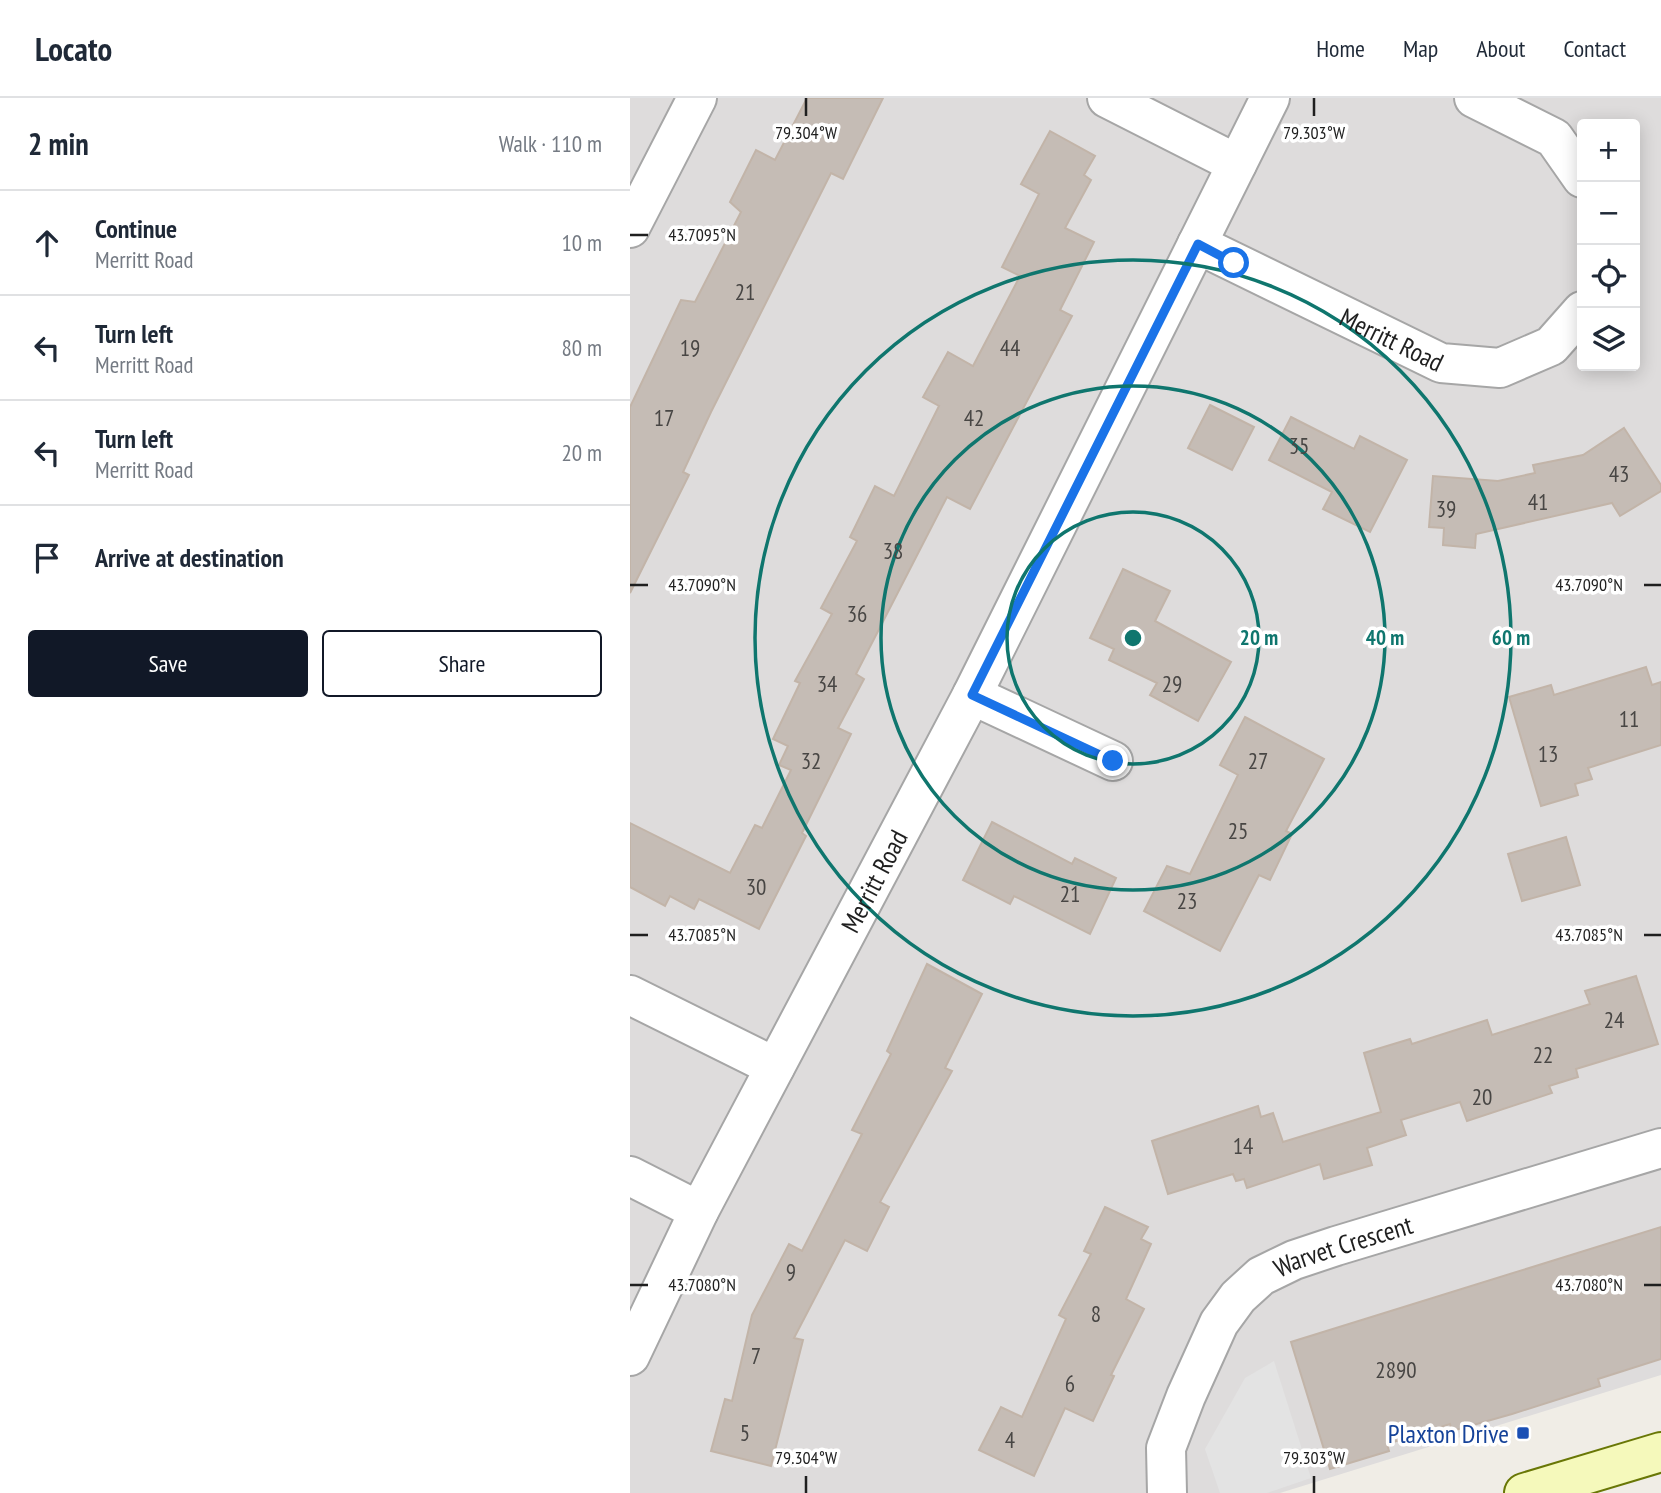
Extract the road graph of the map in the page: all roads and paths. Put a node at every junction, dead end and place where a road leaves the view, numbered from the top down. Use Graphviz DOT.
graph roads {
  1 [pos="697,98"];
  2 [pos="1107,98"];
  3 [pos="1270,98"];
  4 [pos="1474,98"];
  5 [pos="1237,164"];
  6 [pos="1577,171"];
  7 [pos="630,228"];
  8 [pos="1198,244"];
  9 [pos="1577,317"];
  10 [pos="972,695"];
  11 [pos="1113,761"];
  12 [pos="630,995"];
  13 [pos="775,1067"];
  14 [pos="1661,1148"];
  15 [pos="630,1176"];
  16 [pos="699,1211"];
  17 [pos="630,1356"];
  18 [pos="1661,1452"];
  19 [pos="1167,1493"];
  20 [pos="1524,1493"];
  1 -- 7 [label="street"];
  2 -- 5 [label="street"];
  3 -- 5 [label="street, Merritt Road"];
  4 -- 6 [label="street"];
  5 -- 8 [label="street, Merritt Road"];
  8 -- 9 [label="street, Merritt Road"];
  8 -- 10 [label="street, Merritt Road"];
  10 -- 11 [label="street"];
  10 -- 13 [label="street, Merritt Road"];
  12 -- 13 [label="street"];
  13 -- 16 [label="street, Merritt Road"];
  14 -- 19 [label="street, Warvet Crescent"];
  15 -- 16 [label="street"];
  16 -- 17 [label="street, Merritt Road"];
  18 -- 20 [label="main road"];
}
